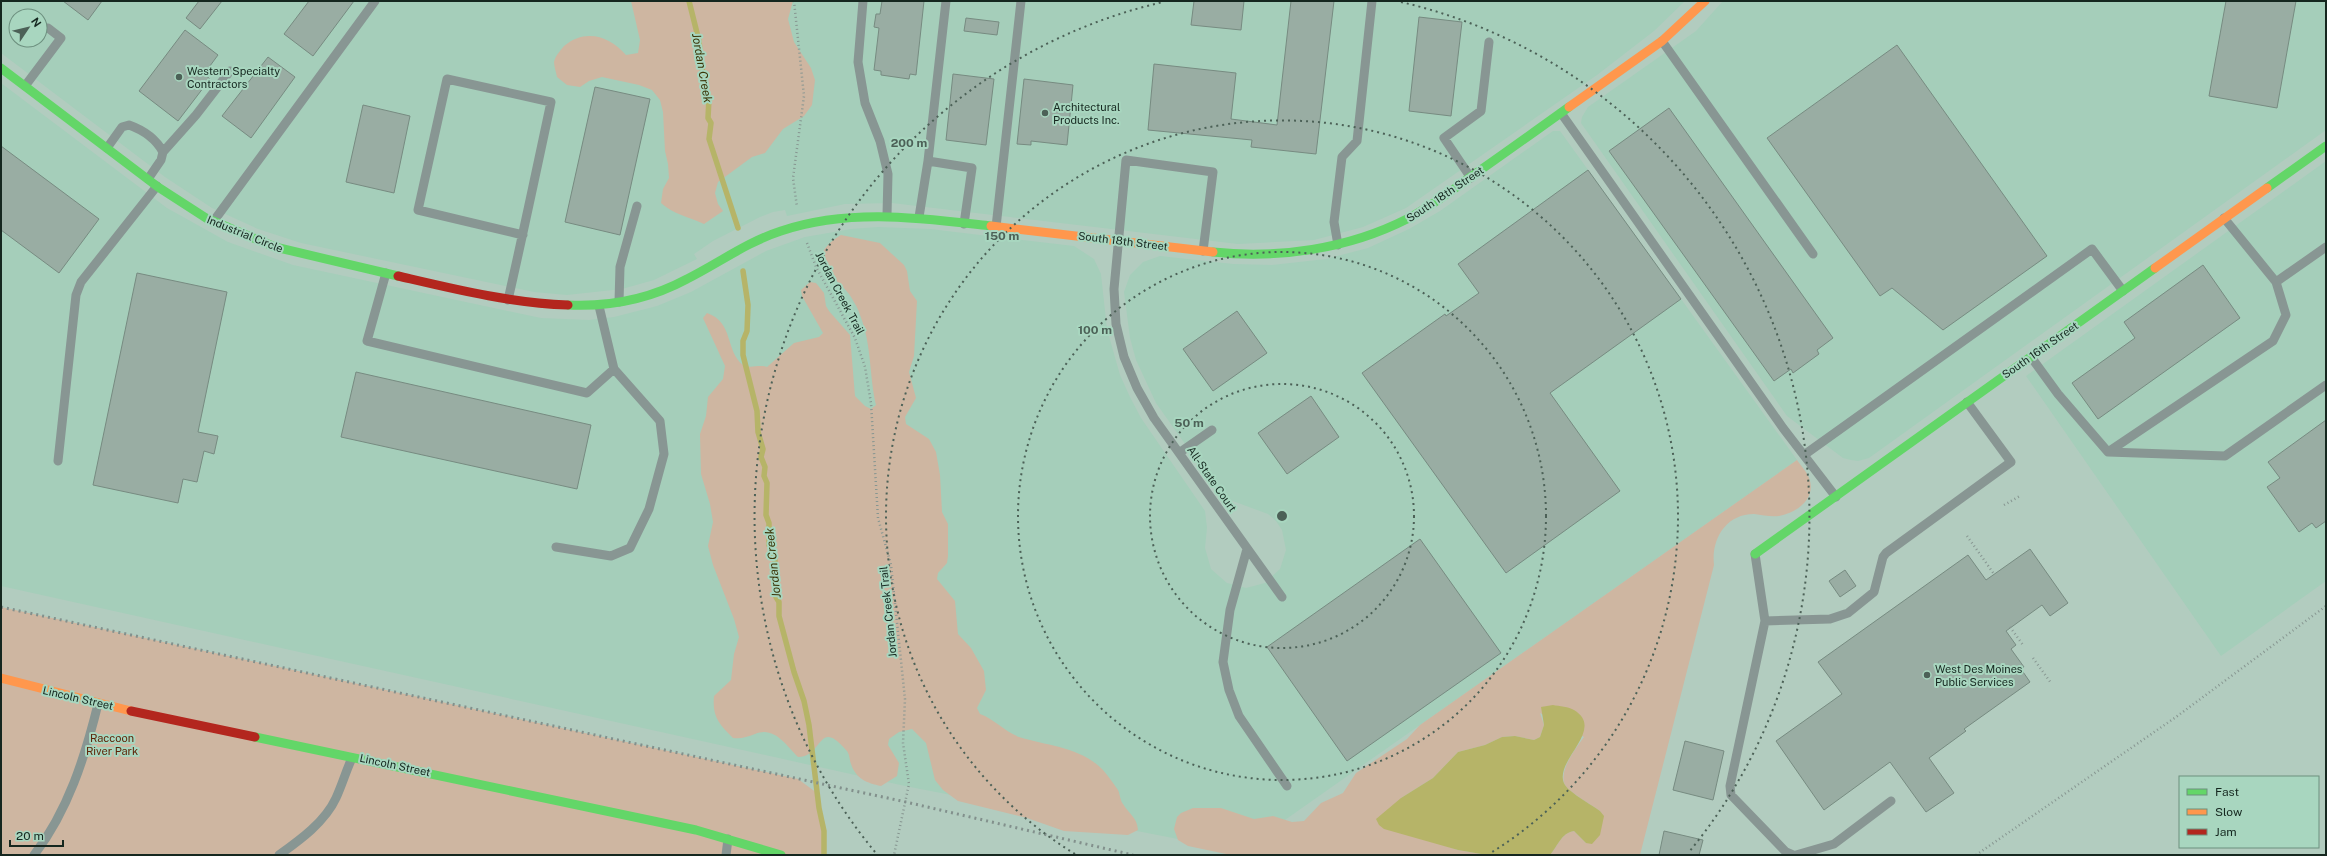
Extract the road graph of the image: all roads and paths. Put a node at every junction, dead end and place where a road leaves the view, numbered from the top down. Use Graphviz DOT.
graph roads {
  1 [pos="375,1"];
  2 [pos="794,1"];
  3 [pos="863,1"];
  4 [pos="946,1"];
  5 [pos="1021,1"];
  6 [pos="1372,1"];
  7 [pos="1705,1"];
  8 [pos="48,28"];
  9 [pos="1662,41"];
  10 [pos="1489,42"];
  11 [pos="1,68"];
  12 [pos="230,71"];
  13 [pos="25,86"];
  14 [pos="1561,113"];
  15 [pos="2326,146"];
  16 [pos="107,148"];
  17 [pos="163,152"];
  18 [pos="928,161"];
  19 [pos="1470,178"];
  20 [pos="148,179"];
  21 [pos="157,186"];
  22 [pos="637,206"];
  23 [pos="799,213"];
  24 [pos="887,215"];
  25 [pos="919,218"];
  26 [pos="2224,218"];
  27 [pos="213,222"];
  28 [pos="964,224"];
  29 [pos="996,227"];
  30 [pos="523,235"];
  31 [pos="805,237"];
  32 [pos="1117,240"];
  33 [pos="1338,245"];
  34 [pos="2326,247"];
  35 [pos="1203,251"];
  36 [pos="1813,254"];
  37 [pos="386,273"];
  38 [pos="2276,282"];
  39 [pos="2123,292"];
  40 [pos="508,300"];
  41 [pos="619,302"];
  42 [pos="599,306"];
  43 [pos="2031,357"];
  44 [pos="614,369"];
  45 [pos="2326,385"];
  46 [pos="1967,402"];
  47 [pos="1212,430"];
  48 [pos="2108,452"];
  49 [pos="1179,453"];
  50 [pos="1804,455"];
  51 [pos="58,461"];
  52 [pos="2020,496"];
  53 [pos="1836,497"];
  54 [pos="2004,504"];
  55 [pos="1967,536"];
  56 [pos="556,547"];
  57 [pos="1247,549"];
  58 [pos="1755,554"];
  59 [pos="1994,574"];
  60 [pos="1282,596"];
  61 [pos="2326,606"];
  62 [pos="1765,621"];
  63 [pos="2010,627"];
  64 [pos="2023,645"];
  65 [pos="2033,658"];
  66 [pos="3,680"];
  67 [pos="2051,683"];
  68 [pos="98,704"];
  69 [pos="352,756"];
  70 [pos="1287,786"];
  71 [pos="1891,801"];
  72 [pos="728,839"];
  73 [pos="34,855"];
  74 [pos="279,855"];
  75 [pos="726,855"];
  76 [pos="781,855"];
  77 [pos="894,855"];
  78 [pos="1794,855"];
  79 [pos="1976,855"];
  1 -- 27 [label="lane"];
  2 -- 23 [label="path"];
  3 -- 24 [label="lane"];
  4 -- 18 [label="lane"];
  5 -- 29 [label="lane"];
  6 -- 33 [label="lane"];
  7 -- 9 [label="street, South 18th Street"];
  8 -- 13 [label="lane"];
  9 -- 14 [label="street, South 18th Street"];
  9 -- 36 [label="lane"];
  10 -- 19 [label="lane"];
  11 -- 13 [label="street, Industrial Circle"];
  12 -- 17 [label="lane"];
  13 -- 16 [label="street, Industrial Circle"];
  14 -- 19 [label="street, South 18th Street"];
  14 -- 50 [label="lane"];
  15 -- 26 [label="street, South 16th Street"];
  16 -- 17 [label="lane"];
  16 -- 20 [label="street, Industrial Circle"];
  17 -- 20 [label="lane"];
  18 -- 25 [label="lane"];
  18 -- 28 [label="lane"];
  19 -- 33 [label="street, South 18th Street"];
  20 -- 21 [label="street, Industrial Circle"];
  21 -- 27 [label="street, Industrial Circle"];
  21 -- 51 [label="lane"];
  22 -- 41 [label="lane"];
  24 -- 25 [label="street, South 18th Street"];
  24 -- 41 [label="street, South 18th Street"];
  25 -- 28 [label="street, South 18th Street"];
  26 -- 38 [label="lane"];
  26 -- 39 [label="street, South 16th Street"];
  27 -- 37 [label="street, Industrial Circle"];
  28 -- 29 [label="street, South 18th Street"];
  29 -- 32 [label="street, South 18th Street"];
  30 -- 30 [label="lane"];
  30 -- 40 [label="lane"];
  31 -- 77 [label="path, Jordan Creek Trail"];
  32 -- 35 [label="street, South 18th Street"];
  32 -- 35 [label="lane, All-State Court"];
  32 -- 49 [label="lane, All-State Court"];
  33 -- 35 [label="street, South 18th Street"];
  34 -- 38 [label="lane"];
  37 -- 40 [label="street, Industrial Circle"];
  37 -- 44 [label="lane"];
  38 -- 48 [label="lane"];
  39 -- 43 [label="street, South 16th Street"];
  39 -- 50 [label="lane"];
  40 -- 42 [label="street, Industrial Circle"];
  41 -- 42 [label="street, Industrial Circle"];
  42 -- 44 [label="lane"];
  43 -- 46 [label="street, South 16th Street"];
  43 -- 48 [label="lane"];
  44 -- 56 [label="lane"];
  45 -- 48 [label="lane"];
  46 -- 53 [label="street, South 16th Street"];
  46 -- 62 [label="lane"];
  47 -- 49 [label="lane"];
  49 -- 57 [label="lane, All-State Court"];
  50 -- 53 [label="lane"];
  52 -- 54 [label="path"];
  53 -- 58 [label="street, South 16th Street"];
  55 -- 59 [label="path"];
  57 -- 60 [label="lane, All-State Court"];
  57 -- 70 [label="lane"];
  58 -- 62 [label="lane"];
  61 -- 79 [label="path"];
  62 -- 78 [label="lane"];
  63 -- 64 [label="path"];
  65 -- 67 [label="path"];
  66 -- 68 [label="street, Lincoln Street"];
  68 -- 69 [label="street, Lincoln Street"];
  68 -- 73 [label="lane"];
  69 -- 72 [label="street, Lincoln Street"];
  69 -- 74 [label="lane"];
  71 -- 78 [label="lane"];
  72 -- 75 [label="lane"];
  72 -- 76 [label="street, Lincoln Street"];
}
